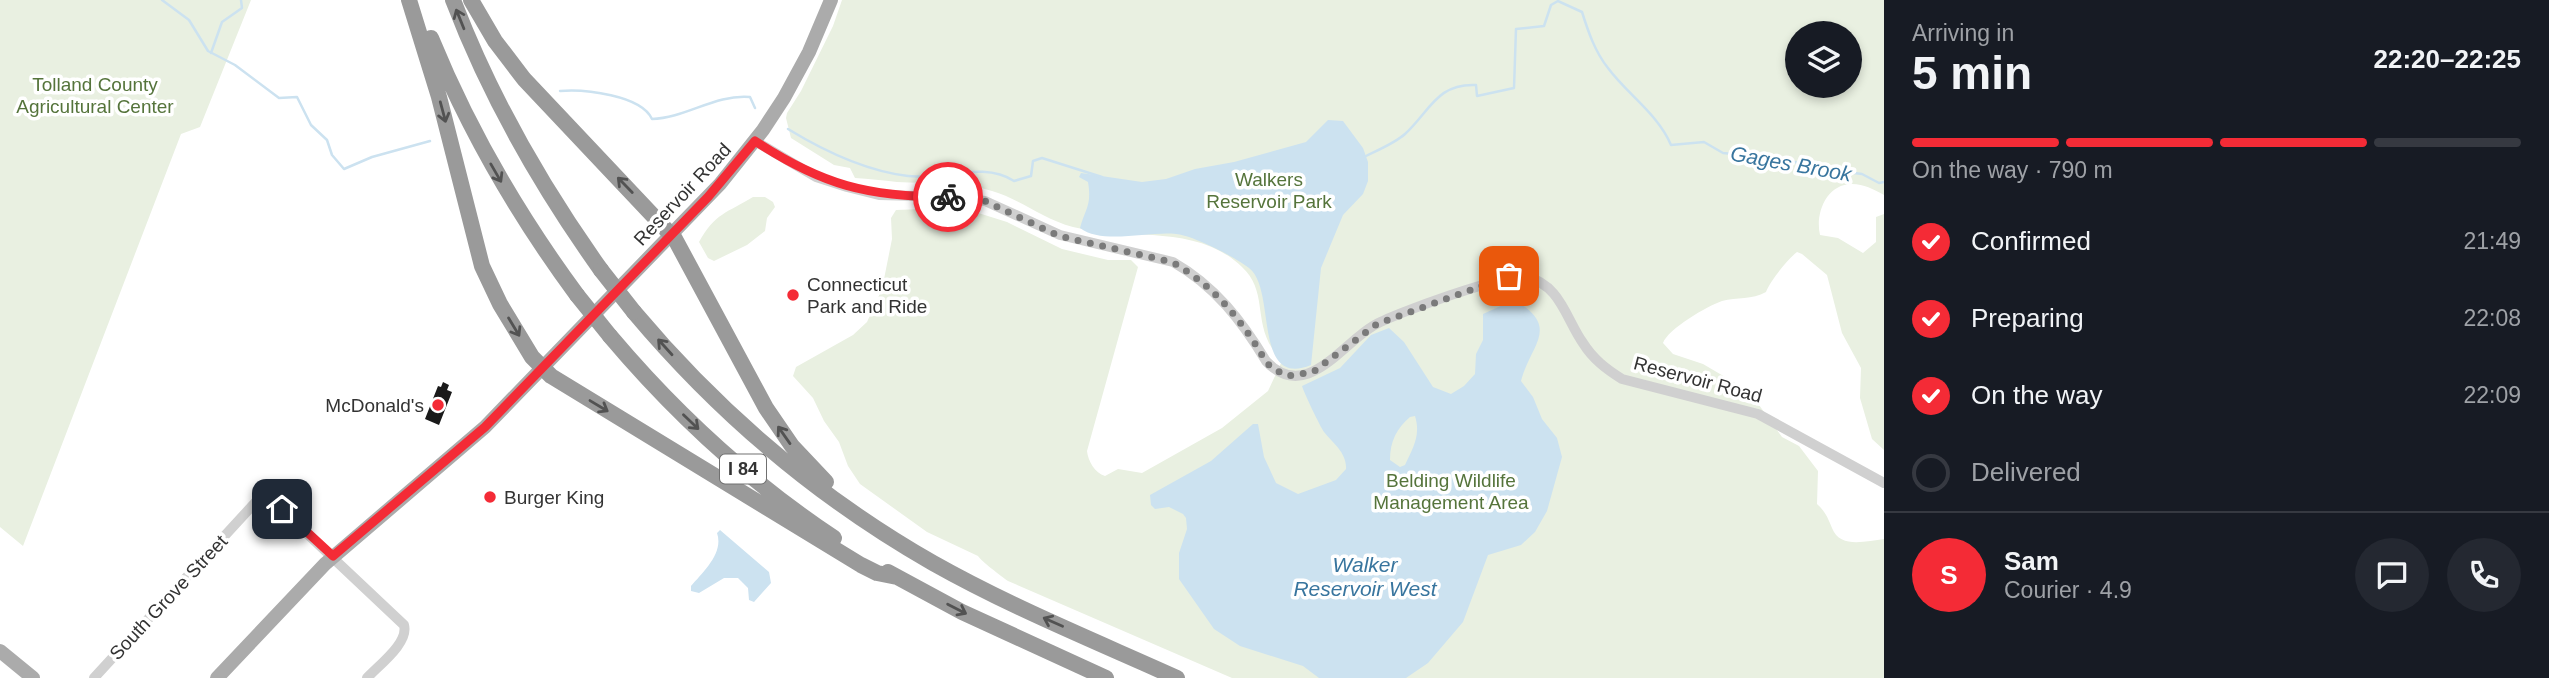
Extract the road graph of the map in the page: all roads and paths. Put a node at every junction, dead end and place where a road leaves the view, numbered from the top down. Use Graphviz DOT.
graph roads {
  1 [pos="409,0"];
  2 [pos="417,0"];
  3 [pos="453,0"];
  4 [pos="471,0"];
  5 [pos="831,0"];
  6 [pos="755,141"];
  7 [pos="672,234"];
  8 [pos="541,369"];
  9 [pos="1884,483"];
  10 [pos="864,520"];
  11 [pos="333,556"];
  12 [pos="897,577"];
  13 [pos="0,651"];
  14 [pos="220,677"];
  15 [pos="33,678"];
  16 [pos="94,678"];
  17 [pos="367,678"];
  18 [pos="1106,678"];
  19 [pos="1177,678"];
  1 -- 8 [label="highway, one-way"];
  2 -- 12 [label="highway, I 84, one-way, bridge"];
  10 -- 3 [label="highway, I 84, one-way, bridge"];
  7 -- 4 [label="highway, one-way"];
  5 -- 6 [label="main road"];
  6 -- 7 [label="main road, Reservoir Road"];
  6 -- 9 [label="street, Reservoir Road"];
  7 -- 8 [label="main road, Reservoir Road"];
  10 -- 7 [label="highway, one-way"];
  8 -- 11 [label="main road, Reservoir Road"];
  8 -- 12 [label="highway, one-way"];
  19 -- 10 [label="highway, I 84, one-way"];
  11 -- 14 [label="main road, Reservoir Road"];
  11 -- 16 [label="street, South Grove Street"];
  11 -- 17 [label="street, South Grove Street"];
  12 -- 18 [label="highway, I 84, one-way"];
  13 -- 15 [label="main road"];
}
